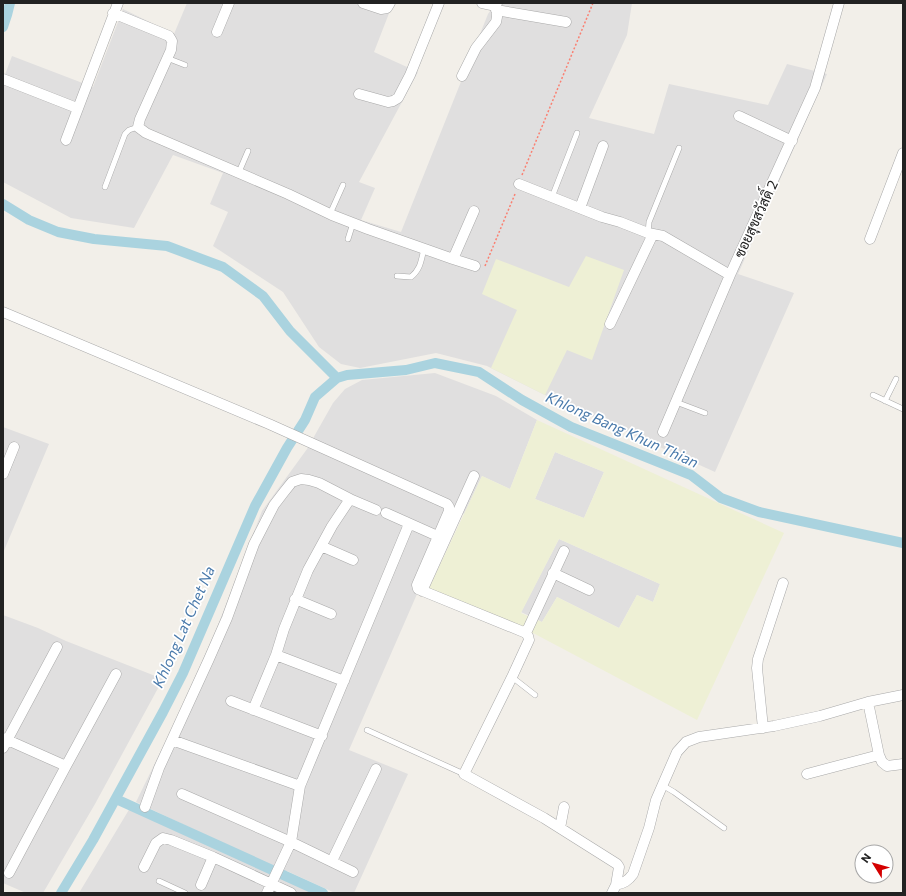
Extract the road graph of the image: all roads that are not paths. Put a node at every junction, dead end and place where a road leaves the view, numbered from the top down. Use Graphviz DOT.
graph roads {
  1 [pos="118,3"];
  2 [pos="229,3"];
  3 [pos="363,3"];
  4 [pos="390,3"];
  5 [pos="439,3"];
  6 [pos="482,3"];
  7 [pos="839,3"];
  8 [pos="496,6"];
  9 [pos="113,13"];
  10 [pos="566,22"];
  11 [pos="217,32"];
  12 [pos="167,58"];
  13 [pos="185,65"];
  14 [pos="462,76"];
  15 [pos="5,79"];
  16 [pos="359,94"];
  17 [pos="77,108"];
  18 [pos="739,116"];
  19 [pos="138,126"];
  20 [pos="577,133"];
  21 [pos="66,140"];
  22 [pos="792,141"];
  23 [pos="603,146"];
  24 [pos="680,148"];
  25 [pos="248,151"];
  26 [pos="903,153"];
  27 [pos="239,172"];
  28 [pos="519,184"];
  29 [pos="343,185"];
  30 [pos="105,188"];
  31 [pos="552,197"];
  32 [pos="580,208"];
  33 [pos="474,211"];
  34 [pos="330,214"];
  35 [pos="353,223"];
  36 [pos="651,233"];
  37 [pos="348,239"];
  38 [pos="870,239"];
  39 [pos="424,249"];
  40 [pos="453,259"];
  41 [pos="474,266"];
  42 [pos="730,274"];
  43 [pos="397,276"];
  44 [pos="3,312"];
  45 [pos="610,324"];
  46 [pos="896,379"];
  47 [pos="873,395"];
  48 [pos="885,401"];
  49 [pos="676,402"];
  50 [pos="903,409"];
  51 [pos="705,413"];
  52 [pos="663,432"];
  53 [pos="14,447"];
  54 [pos="3,474"];
  55 [pos="474,476"];
  56 [pos="350,499"];
  57 [pos="376,510"];
  58 [pos="386,513"];
  59 [pos="409,524"];
  60 [pos="433,534"];
  61 [pos="321,546"];
  62 [pos="564,551"];
  63 [pos="353,560"];
  64 [pos="553,573"];
  65 [pos="783,583"];
  66 [pos="589,590"];
  67 [pos="422,591"];
  68 [pos="295,599"];
  69 [pos="331,614"];
  70 [pos="526,633"];
  71 [pos="57,647"];
  72 [pos="276,655"];
  73 [pos="116,674"];
  74 [pos="512,677"];
  75 [pos="344,681"];
  76 [pos="535,695"];
  77 [pos="903,695"];
  78 [pos="231,701"];
  79 [pos="868,702"];
  80 [pos="253,710"];
  81 [pos="763,728"];
  82 [pos="367,730"];
  83 [pos="322,736"];
  84 [pos="172,740"];
  85 [pos="4,742"];
  86 [pos="879,755"];
  87 [pos="903,764"];
  88 [pos="66,766"];
  89 [pos="376,769"];
  90 [pos="464,774"];
  91 [pos="807,774"];
  92 [pos="662,785"];
  93 [pos="300,786"];
  94 [pos="182,794"];
  95 [pos="145,807"];
  96 [pos="564,807"];
  97 [pos="560,828"];
  98 [pos="724,828"];
  99 [pos="291,842"];
  100 [pos="213,857"];
  101 [pos="332,861"];
  102 [pos="144,867"];
  103 [pos="353,872"];
  104 [pos="9,873"];
  105 [pos="273,880"];
  106 [pos="159,881"];
  107 [pos="201,886"];
  108 [pos="614,889"];
  109 [pos="185,893"];
  110 [pos="267,893"];
  111 [pos="291,893"];
  1 -- 9 [label="street"];
  2 -- 11 [label="street"];
  3 -- 4 [label="street"];
  5 -- 16 [label="street"];
  6 -- 8 [label="street"];
  7 -- 22 [label="street, ซอยสุขสวัสดิ์ 2"];
  8 -- 10 [label="street"];
  8 -- 14 [label="street"];
  9 -- 12 [label="street"];
  9 -- 17 [label="street"];
  12 -- 13 [label="lane"];
  12 -- 19 [label="street"];
  15 -- 17 [label="street"];
  17 -- 21 [label="street"];
  18 -- 22 [label="street"];
  19 -- 27 [label="street"];
  19 -- 30 [label="lane"];
  20 -- 31 [label="lane"];
  22 -- 42 [label="street, ซอยสุขสวัสดิ์ 2"];
  23 -- 32 [label="street"];
  24 -- 36 [label="lane"];
  25 -- 27 [label="lane"];
  26 -- 38 [label="street"];
  27 -- 34 [label="street"];
  28 -- 31 [label="street"];
  29 -- 34 [label="lane"];
  31 -- 32 [label="street"];
  32 -- 36 [label="street"];
  33 -- 40 [label="street"];
  34 -- 35 [label="street"];
  35 -- 37 [label="lane"];
  35 -- 39 [label="street"];
  36 -- 42 [label="street"];
  36 -- 45 [label="street"];
  39 -- 40 [label="street"];
  39 -- 43 [label="lane"];
  40 -- 41 [label="street"];
  42 -- 49 [label="street, ซอยสุขสวัสดิ์ 2"];
  44 -- 67 [label="street"];
  46 -- 48 [label="lane"];
  47 -- 48 [label="lane"];
  48 -- 50 [label="lane"];
  49 -- 51 [label="lane"];
  49 -- 52 [label="street, ซอยสุขสวัสดิ์ 2"];
  53 -- 54 [label="street"];
  55 -- 67 [label="street"];
  56 -- 57 [label="street"];
  56 -- 61 [label="street"];
  56 -- 84 [label="street"];
  58 -- 59 [label="street"];
  59 -- 60 [label="street"];
  59 -- 75 [label="street"];
  61 -- 63 [label="street"];
  61 -- 68 [label="street"];
  62 -- 64 [label="street"];
  64 -- 66 [label="street"];
  64 -- 70 [label="street"];
  65 -- 81 [label="street"];
  67 -- 70 [label="street"];
  68 -- 69 [label="street"];
  68 -- 72 [label="street"];
  70 -- 74 [label="street"];
  71 -- 85 [label="street"];
  72 -- 75 [label="street"];
  72 -- 80 [label="street"];
  73 -- 88 [label="street"];
  74 -- 76 [label="lane"];
  74 -- 90 [label="street"];
  75 -- 83 [label="street"];
  77 -- 79 [label="street"];
  78 -- 80 [label="street"];
  79 -- 81 [label="street"];
  79 -- 86 [label="street"];
  80 -- 83 [label="street"];
  81 -- 92 [label="street"];
  82 -- 90 [label="lane"];
  83 -- 93 [label="street"];
  84 -- 93 [label="street"];
  84 -- 95 [label="street"];
  85 -- 88 [label="street"];
  86 -- 87 [label="street"];
  86 -- 91 [label="street"];
  88 -- 104 [label="street"];
  89 -- 101 [label="street"];
  90 -- 97 [label="street"];
  92 -- 98 [label="lane"];
  92 -- 108 [label="street"];
  93 -- 99 [label="street"];
  94 -- 99 [label="street"];
  96 -- 97 [label="street"];
  97 -- 108 [label="street"];
  99 -- 101 [label="street"];
  99 -- 105 [label="street"];
  100 -- 102 [label="street"];
  100 -- 105 [label="street"];
  100 -- 107 [label="street"];
  101 -- 103 [label="street"];
  105 -- 110 [label="street"];
  105 -- 111 [label="street"];
  106 -- 109 [label="lane"];
}
